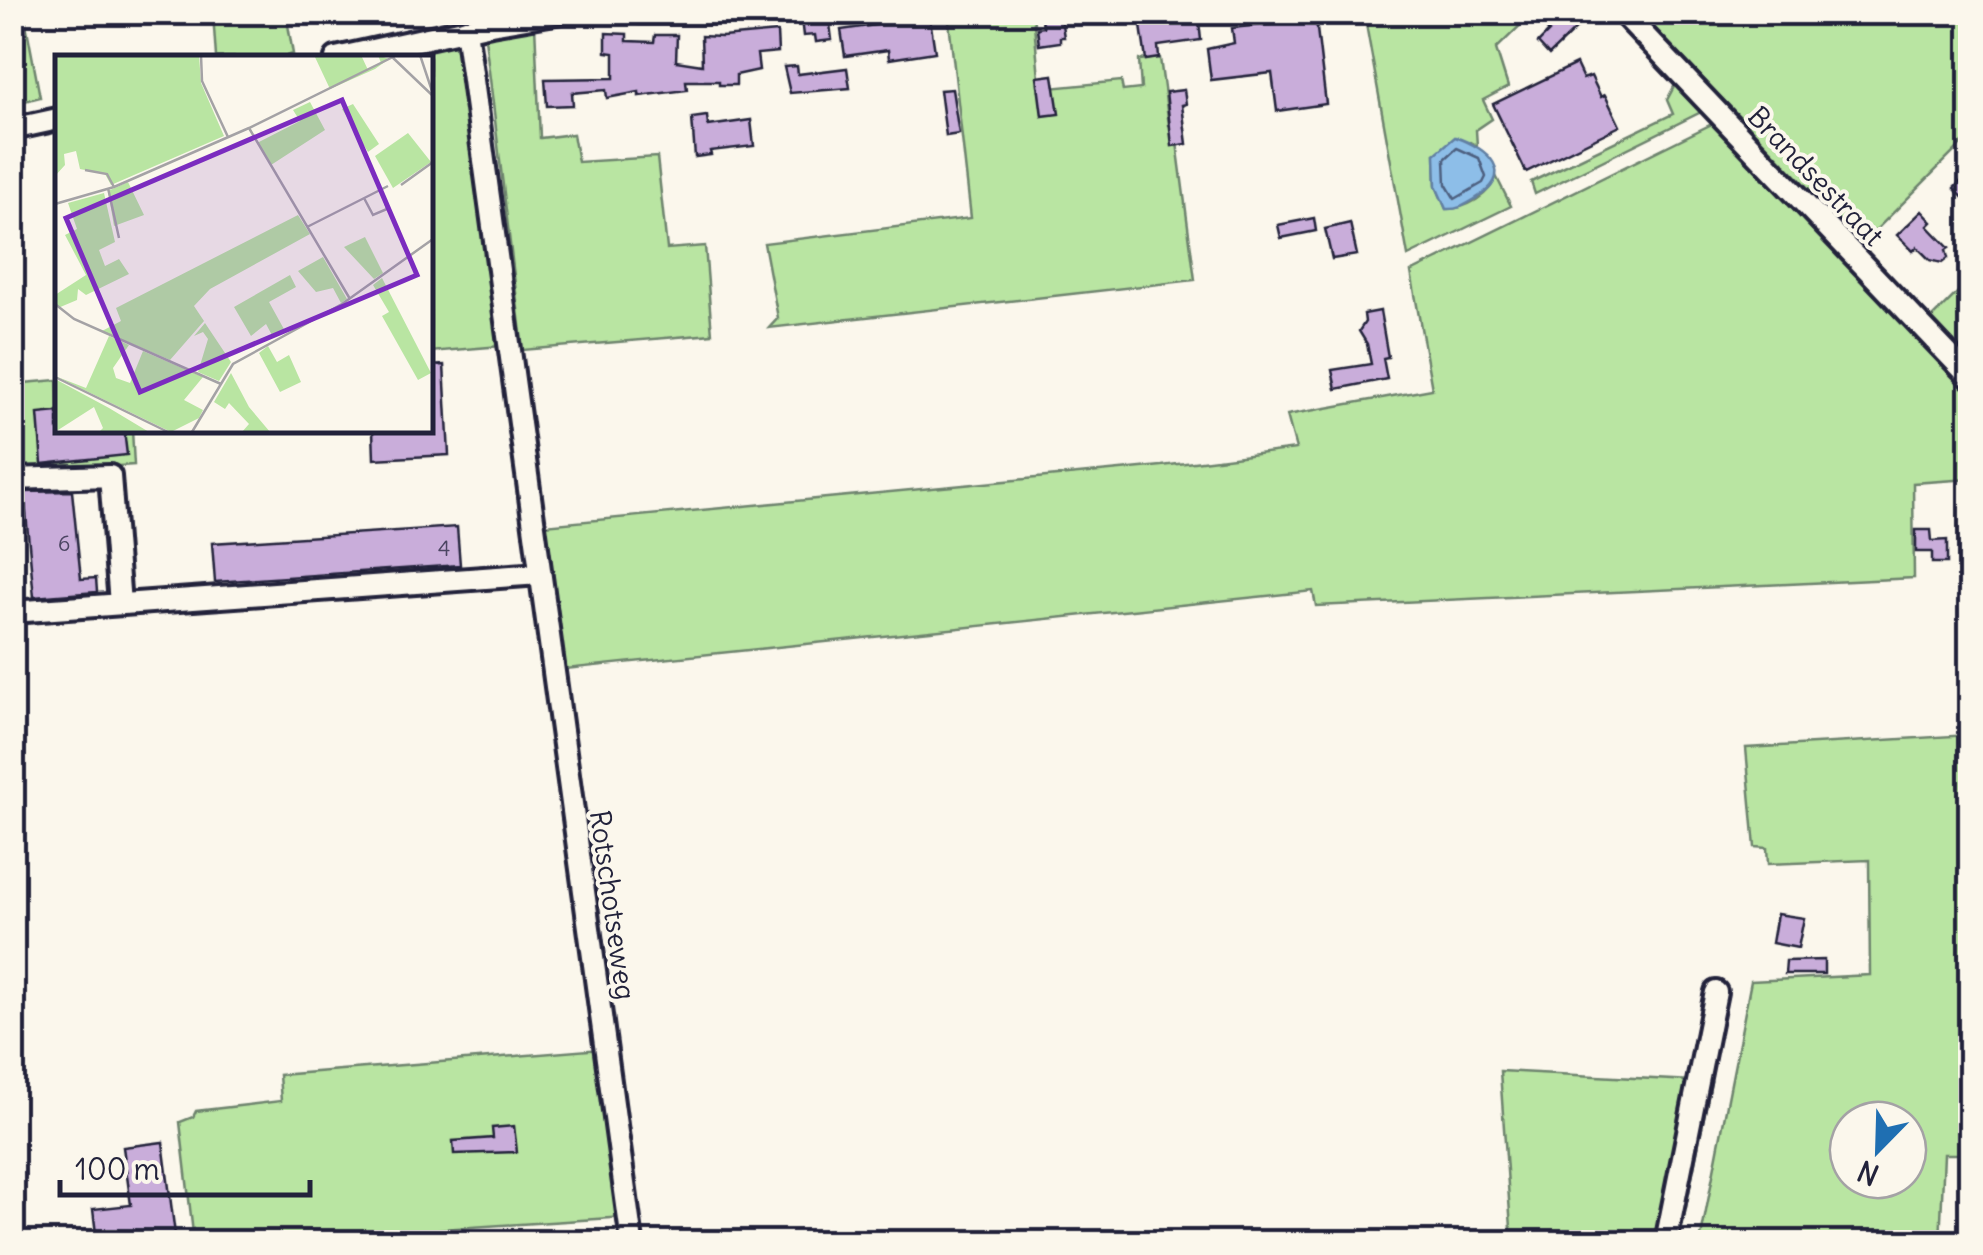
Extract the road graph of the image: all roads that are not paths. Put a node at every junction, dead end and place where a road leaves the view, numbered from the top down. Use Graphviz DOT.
graph roads {
  1 [pos="562,12"];
  2 [pos="642,12"];
  3 [pos="744,12"];
  4 [pos="1622,12"];
  5 [pos="466,30"];
  6 [pos="350,55"];
  7 [pos="55,120"];
  8 [pos="12,129"];
  9 [pos="1970,378"];
  10 [pos="12,479"];
  11 [pos="540,574"];
  12 [pos="120,604"];
  13 [pos="12,612"];
  14 [pos="1716,992"];
  15 [pos="632,1242"];
  16 [pos="1666,1242"];
  1 -- 5 [label="street"];
  2 -- 3 [label="street"];
  4 -- 9 [label="street, Brandsestraat"];
  5 -- 6 [label="street"];
  5 -- 11 [label="street, Rotschotseweg"];
  7 -- 8 [label="street"];
  10 -- 12 [label="street"];
  11 -- 12 [label="street"];
  11 -- 15 [label="street, Rotschotseweg"];
  12 -- 13 [label="street"];
  14 -- 16 [label="street"];
}
